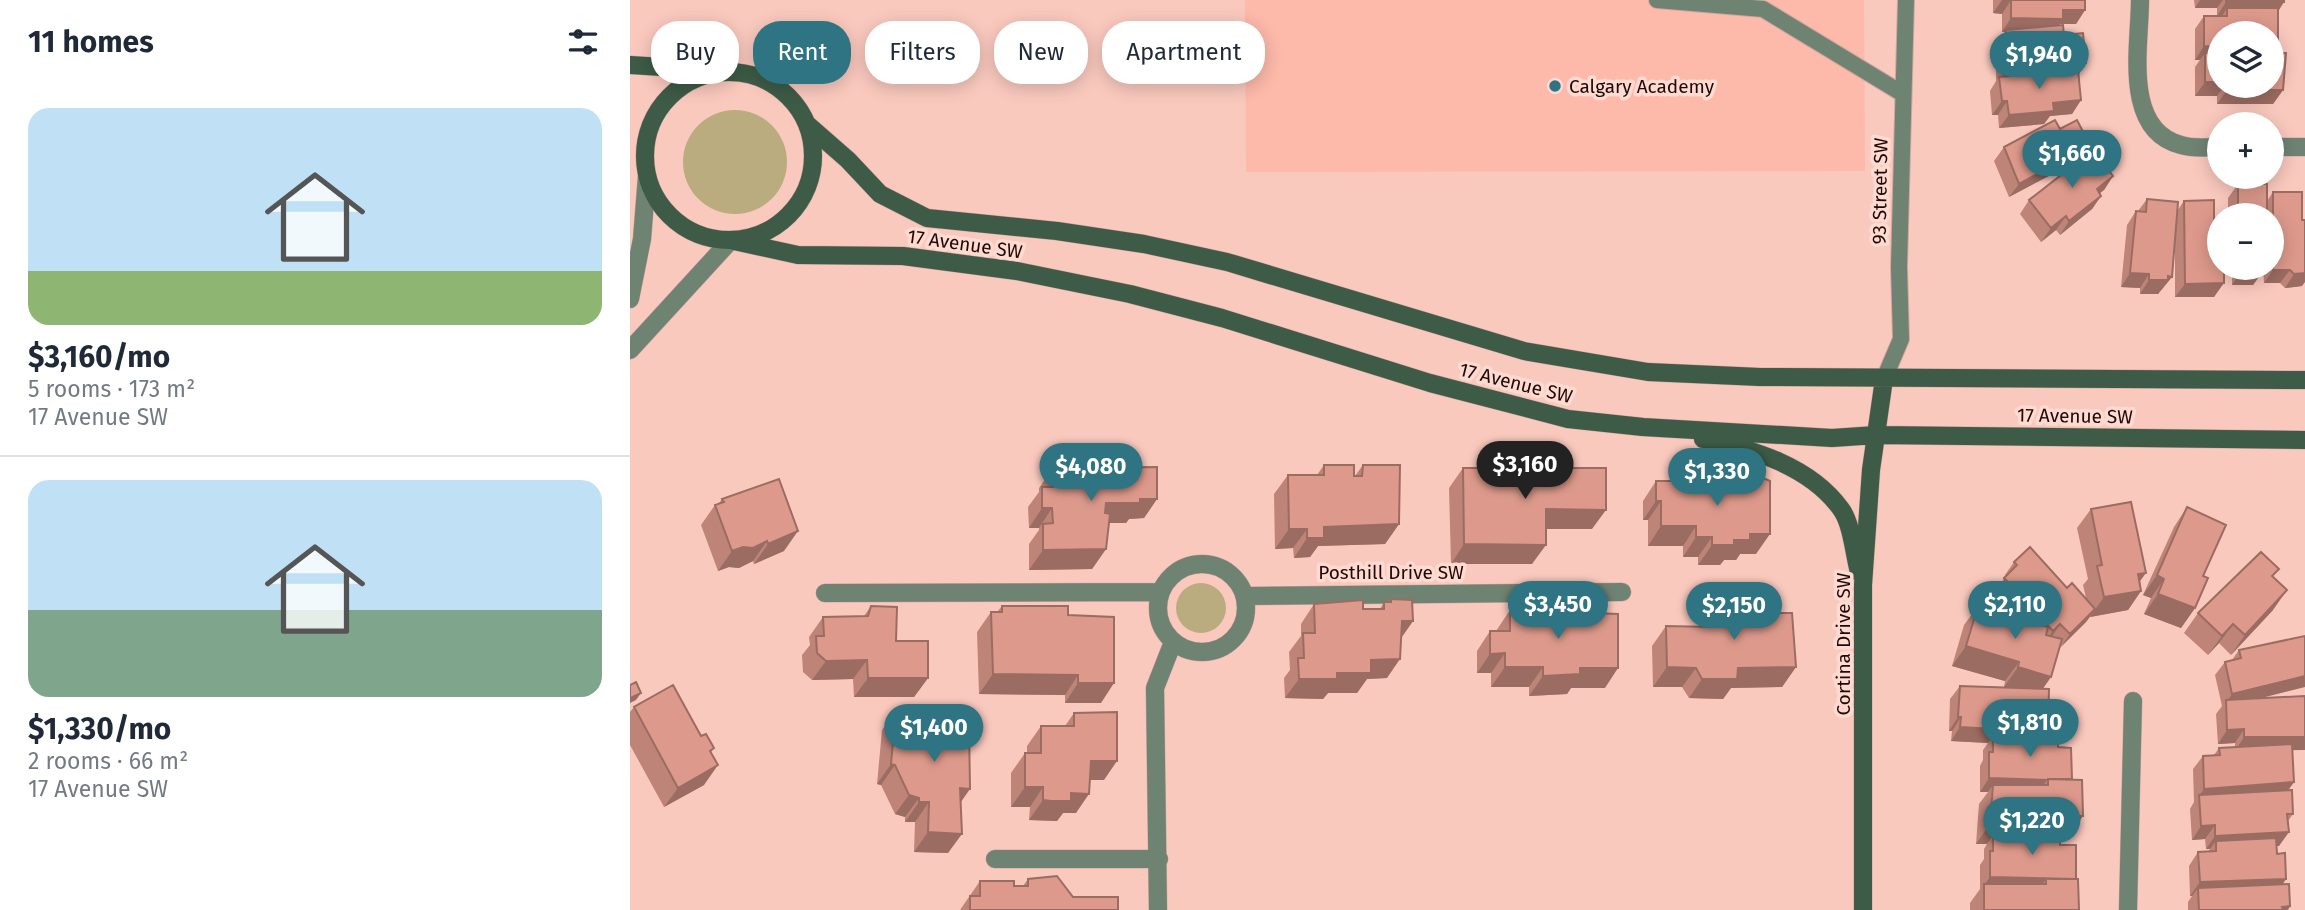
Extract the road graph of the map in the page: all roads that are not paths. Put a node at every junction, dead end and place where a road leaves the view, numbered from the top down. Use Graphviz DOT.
graph roads {
  1 [pos="1657,0"];
  2 [pos="1906,0"];
  3 [pos="2140,0"];
  4 [pos="630,65"];
  5 [pos="651,66"];
  6 [pos="739,73"];
  7 [pos="687,84"];
  8 [pos="1903,94"];
  9 [pos="808,125"];
  10 [pos="2207,147"];
  11 [pos="2284,147"];
  12 [pos="2305,147"];
  13 [pos="630,164"];
  14 [pos="646,175"];
  15 [pos="732,241"];
  16 [pos="630,299"];
  17 [pos="630,350"];
  18 [pos="1884,379"];
  19 [pos="2305,380"];
  20 [pos="1643,427"];
  21 [pos="1876,435"];
  22 [pos="2305,440"];
  23 [pos="1863,585"];
  24 [pos="1161,592"];
  25 [pos="1622,592"];
  26 [pos="825,593"];
  27 [pos="1245,596"];
  28 [pos="1174,642"];
  29 [pos="2133,701"];
  30 [pos="995,859"];
  31 [pos="1158,859"];
  32 [pos="1158,910"];
  33 [pos="1863,910"];
  34 [pos="2128,910"];
  1 -- 8 [label="lane"];
  2 -- 8 [label="lane, 93 Street SW"];
  3 -- 10 [label="street"];
  4 -- 5 [label="main road"];
  6 -- 9 [label="main road"];
  7 -- 14 [label="main road"];
  8 -- 18 [label="lane, 93 Street SW"];
  9 -- 15 [label="main road"];
  9 -- 18 [label="main road, 17 Avenue SW"];
  11 -- 12 [label="street"];
  13 -- 14 [label="main road"];
  14 -- 15 [label="main road"];
  14 -- 16 [label="street"];
  15 -- 17 [label="street"];
  15 -- 20 [label="main road, 17 Avenue SW"];
  18 -- 19 [label="main road, 17 Avenue SW"];
  18 -- 21 [label="main road, Cortina Drive SW"];
  20 -- 21 [label="main road, 17 Avenue SW"];
  20 -- 23 [label="main road"];
  21 -- 22 [label="main road, 17 Avenue SW"];
  21 -- 23 [label="main road, Cortina Drive SW"];
  23 -- 33 [label="main road, Cortina Drive SW"];
  24 -- 26 [label="street"];
  24 -- 27 [label="street"];
  24 -- 28 [label="street"];
  25 -- 27 [label="street, Posthill Drive SW"];
  27 -- 28 [label="street"];
  28 -- 31 [label="street"];
  29 -- 34 [label="street"];
  30 -- 31 [label="street"];
  31 -- 32 [label="street"];
}
